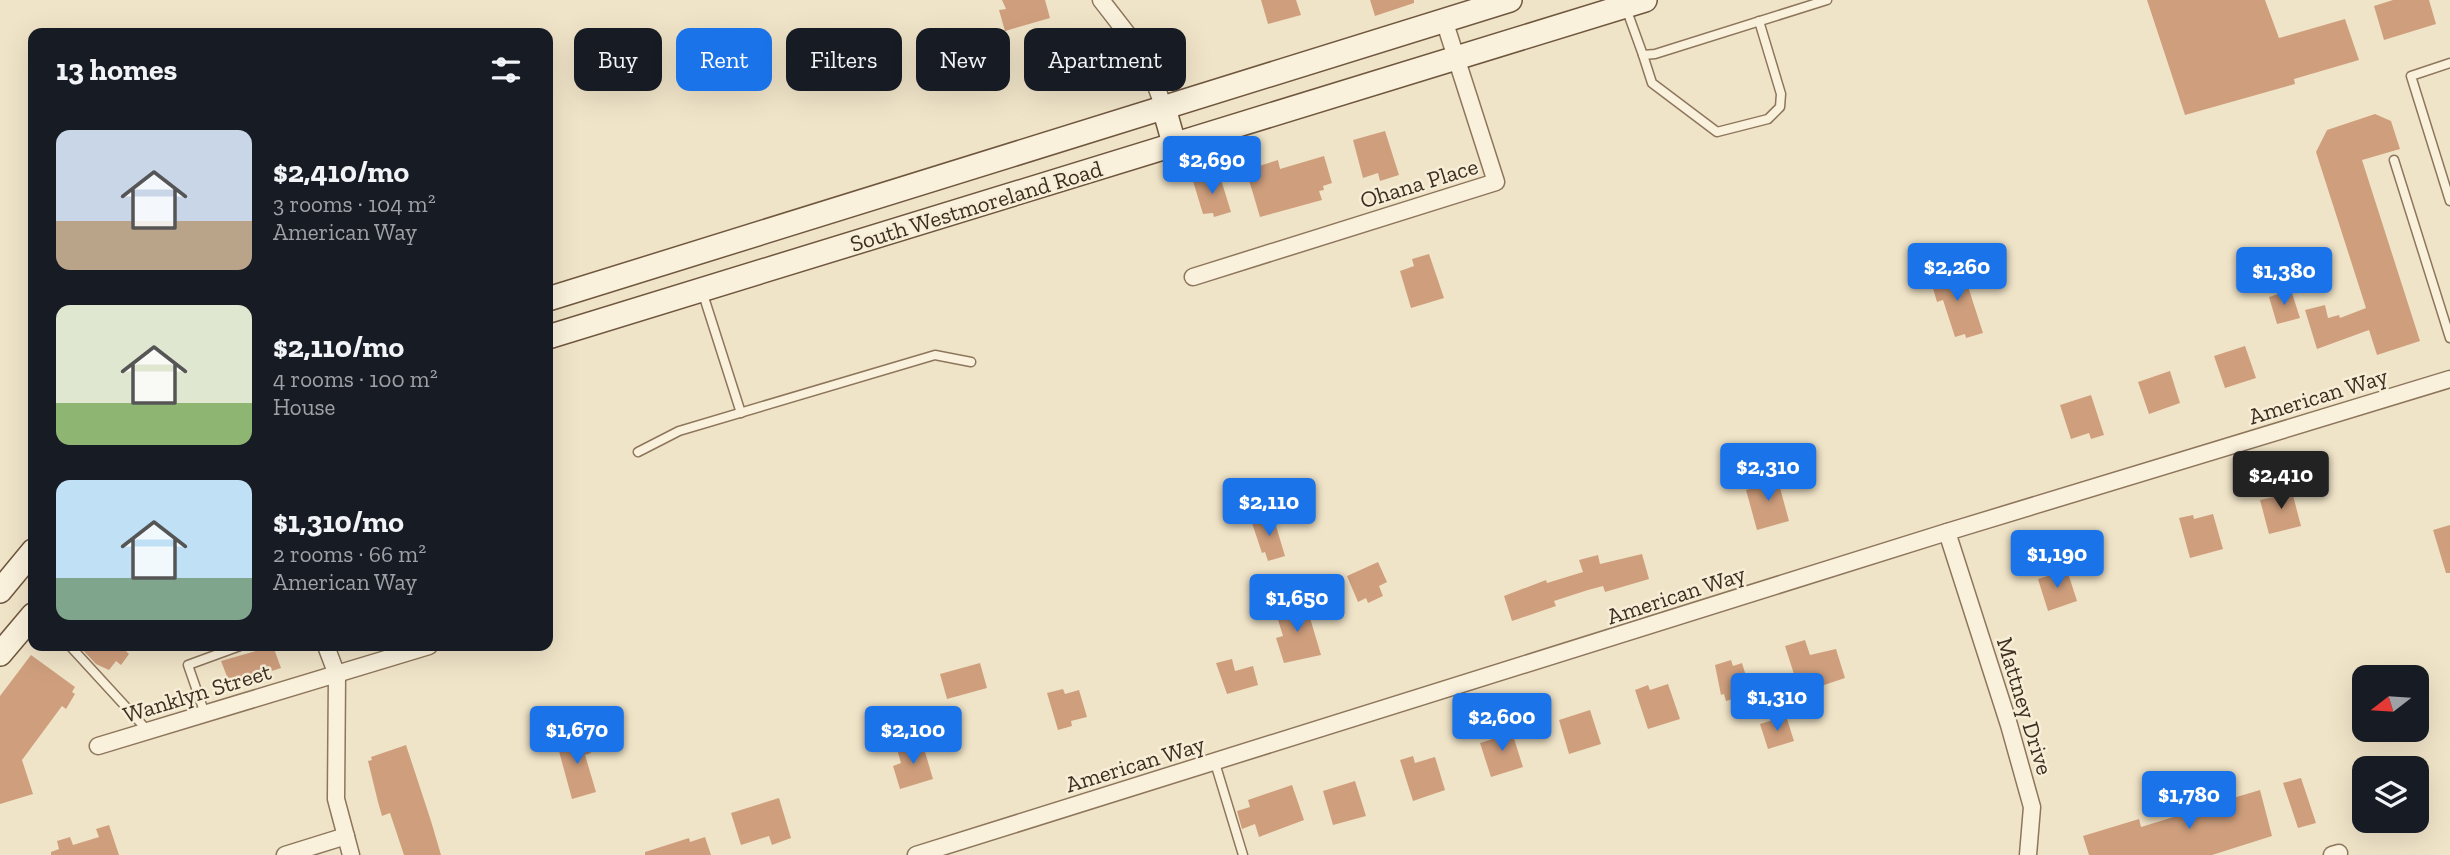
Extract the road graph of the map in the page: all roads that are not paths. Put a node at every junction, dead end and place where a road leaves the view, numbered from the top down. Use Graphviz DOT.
graph roads {
  1 [pos="1101,0"];
  2 [pos="1510,0"];
  3 [pos="1827,0"];
  4 [pos="1635,3"];
  5 [pos="1444,20"];
  6 [pos="1759,21"];
  7 [pos="1643,55"];
  8 [pos="1457,59"];
  9 [pos="2450,63"];
  10 [pos="1164,108"];
  11 [pos="1175,147"];
  12 [pos="2394,160"];
  13 [pos="2450,201"];
  14 [pos="692,253"];
  15 [pos="1193,277"];
  16 [pos="701,289"];
  17 [pos="553,297"];
  18 [pos="553,335"];
  19 [pos="2450,338"];
  20 [pos="971,362"];
  21 [pos="2450,379"];
  22 [pos="741,413"];
  23 [pos="638,452"];
  24 [pos="1947,532"];
  25 [pos="28,557"];
  26 [pos="0,591"];
  27 [pos="28,621"];
  28 [pos="75,651"];
  29 [pos="226,651"];
  30 [pos="328,651"];
  31 [pos="413,651"];
  32 [pos="0,654"];
  33 [pos="337,675"];
  34 [pos="205,714"];
  35 [pos="148,731"];
  36 [pos="98,746"];
  37 [pos="1215,762"];
  38 [pos="346,836"];
  39 [pos="285,855"];
  40 [pos="351,855"];
  41 [pos="916,855"];
  42 [pos="1243,855"];
  43 [pos="2028,855"];
  1 -- 10 [label="street"];
  2 -- 5 [label="main road, South Westmoreland Road"];
  3 -- 6 [label="lane"];
  4 -- 7 [label="lane"];
  4 -- 8 [label="main road, South Westmoreland Road"];
  5 -- 8 [label="street, Ohana Place"];
  5 -- 10 [label="main road, South Westmoreland Road"];
  6 -- 7 [label="lane"];
  6 -- 7 [label="lane"];
  8 -- 11 [label="main road, South Westmoreland Road"];
  8 -- 15 [label="street, Ohana Place"];
  9 -- 13 [label="lane"];
  10 -- 11 [label="main road"];
  10 -- 14 [label="main road, South Westmoreland Road"];
  11 -- 16 [label="main road, South Westmoreland Road"];
  12 -- 19 [label="lane"];
  14 -- 16 [label="main road"];
  14 -- 17 [label="main road, South Westmoreland Road"];
  16 -- 18 [label="main road, South Westmoreland Road"];
  16 -- 22 [label="lane"];
  20 -- 22 [label="lane"];
  21 -- 24 [label="street, American Way"];
  22 -- 23 [label="lane"];
  24 -- 37 [label="street, American Way"];
  24 -- 43 [label="street, Mattney Drive"];
  25 -- 26 [label="main road"];
  27 -- 32 [label="main road"];
  28 -- 35 [label="lane"];
  29 -- 34 [label="lane"];
  30 -- 33 [label="street"];
  31 -- 33 [label="street, Wanklyn Street"];
  33 -- 34 [label="street, Wanklyn Street"];
  33 -- 38 [label="street"];
  34 -- 35 [label="street, Wanklyn Street"];
  35 -- 36 [label="street, Wanklyn Street"];
  37 -- 41 [label="street, American Way"];
  37 -- 42 [label="lane"];
  38 -- 39 [label="street"];
  38 -- 40 [label="street"];
}
